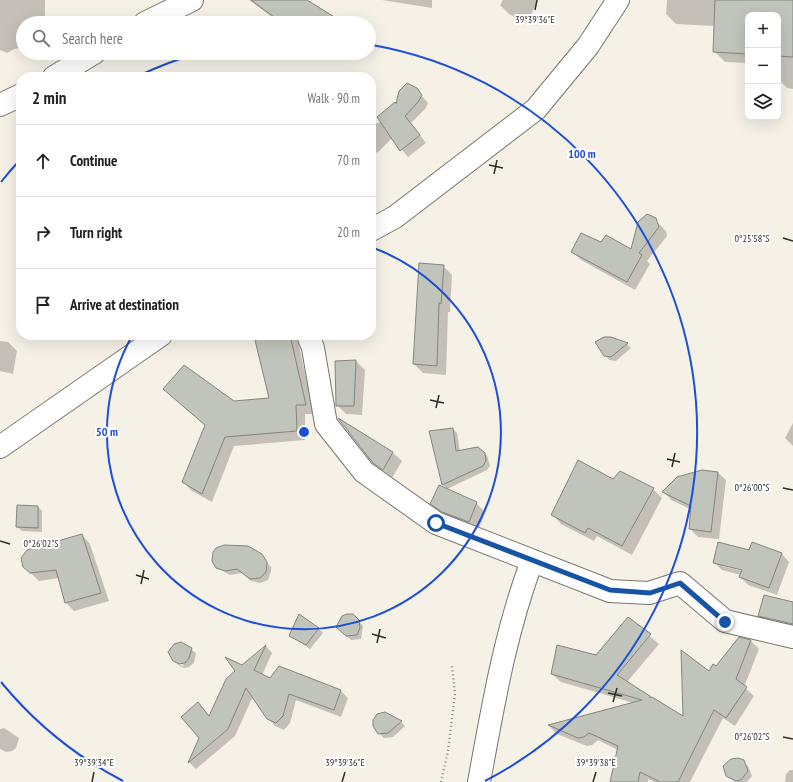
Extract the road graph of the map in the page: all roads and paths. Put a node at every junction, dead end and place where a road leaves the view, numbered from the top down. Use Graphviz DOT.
graph roads {
  1 [pos="192,0"];
  2 [pos="618,0"];
  3 [pos="159,16"];
  4 [pos="82,60"];
  5 [pos="62,72"];
  6 [pos="16,97"];
  7 [pos="0,105"];
  8 [pos="376,227"];
  9 [pos="154,340"];
  10 [pos="310,340"];
  11 [pos="0,447"];
  12 [pos="532,561"];
  13 [pos="793,637"];
  14 [pos="452,666"];
  15 [pos="441,782"];
  16 [pos="479,782"];
  1 -- 3 [label="street"];
  2 -- 8 [label="street"];
  4 -- 5 [label="street"];
  6 -- 7 [label="street"];
  9 -- 11 [label="street"];
  10 -- 12 [label="street"];
  12 -- 13 [label="street"];
  12 -- 16 [label="street"];
  14 -- 15 [label="path"];
}
